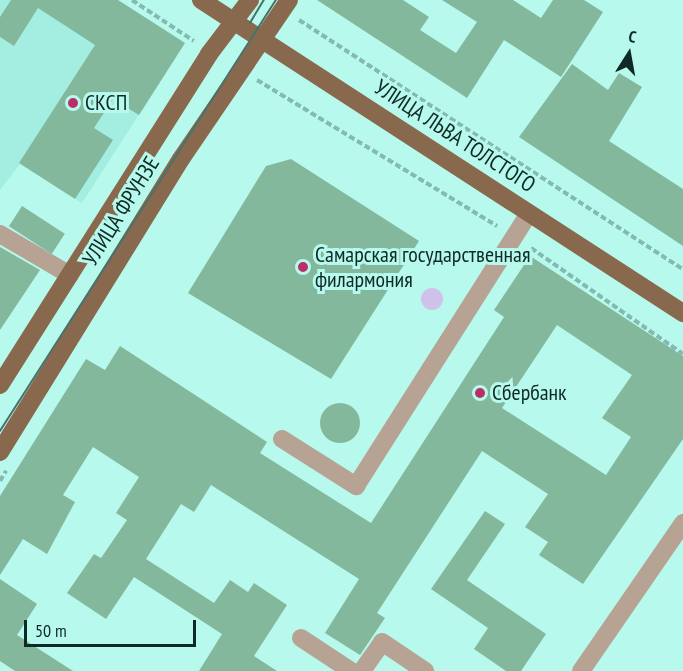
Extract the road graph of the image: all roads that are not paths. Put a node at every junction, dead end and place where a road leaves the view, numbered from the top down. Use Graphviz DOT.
graph roads {
  1 [pos="201,0"];
  2 [pos="250,0"];
  3 [pos="285,7"];
  4 [pos="234,21"];
  5 [pos="262,39"];
  6 [pos="529,213"];
  7 [pos="0,234"];
  8 [pos="70,275"];
  9 [pos="683,313"];
  10 [pos="0,385"];
  11 [pos="282,439"];
  12 [pos="0,452"];
  13 [pos="683,523"];
  14 [pos="301,638"];
  15 [pos="351,671"];
  16 [pos="362,671"];
  17 [pos="425,671"];
  18 [pos="581,671"];
  1 -- 4 [label="main road, УЛИЦА ЛЬВА ТОЛСТОГО"];
  2 -- 4 [label="main road, УЛИЦА ФРУНЗЕ"];
  3 -- 5 [label="main road, УЛИЦА ФРУНЗЕ"];
  4 -- 5 [label="main road, УЛИЦА ЛЬВА ТОЛСТОГО"];
  4 -- 8 [label="main road, УЛИЦА ФРУНЗЕ"];
  5 -- 6 [label="main road, УЛИЦА ЛЬВА ТОЛСТОГО"];
  5 -- 12 [label="main road, УЛИЦА ФРУНЗЕ"];
  6 -- 9 [label="main road, УЛИЦА ЛЬВА ТОЛСТОГО"];
  6 -- 11 [label="street"];
  7 -- 8 [label="street"];
  8 -- 10 [label="main road, УЛИЦА ФРУНЗЕ"];
  13 -- 18 [label="street"];
  14 -- 15 [label="street"];
  16 -- 17 [label="street"];
}
